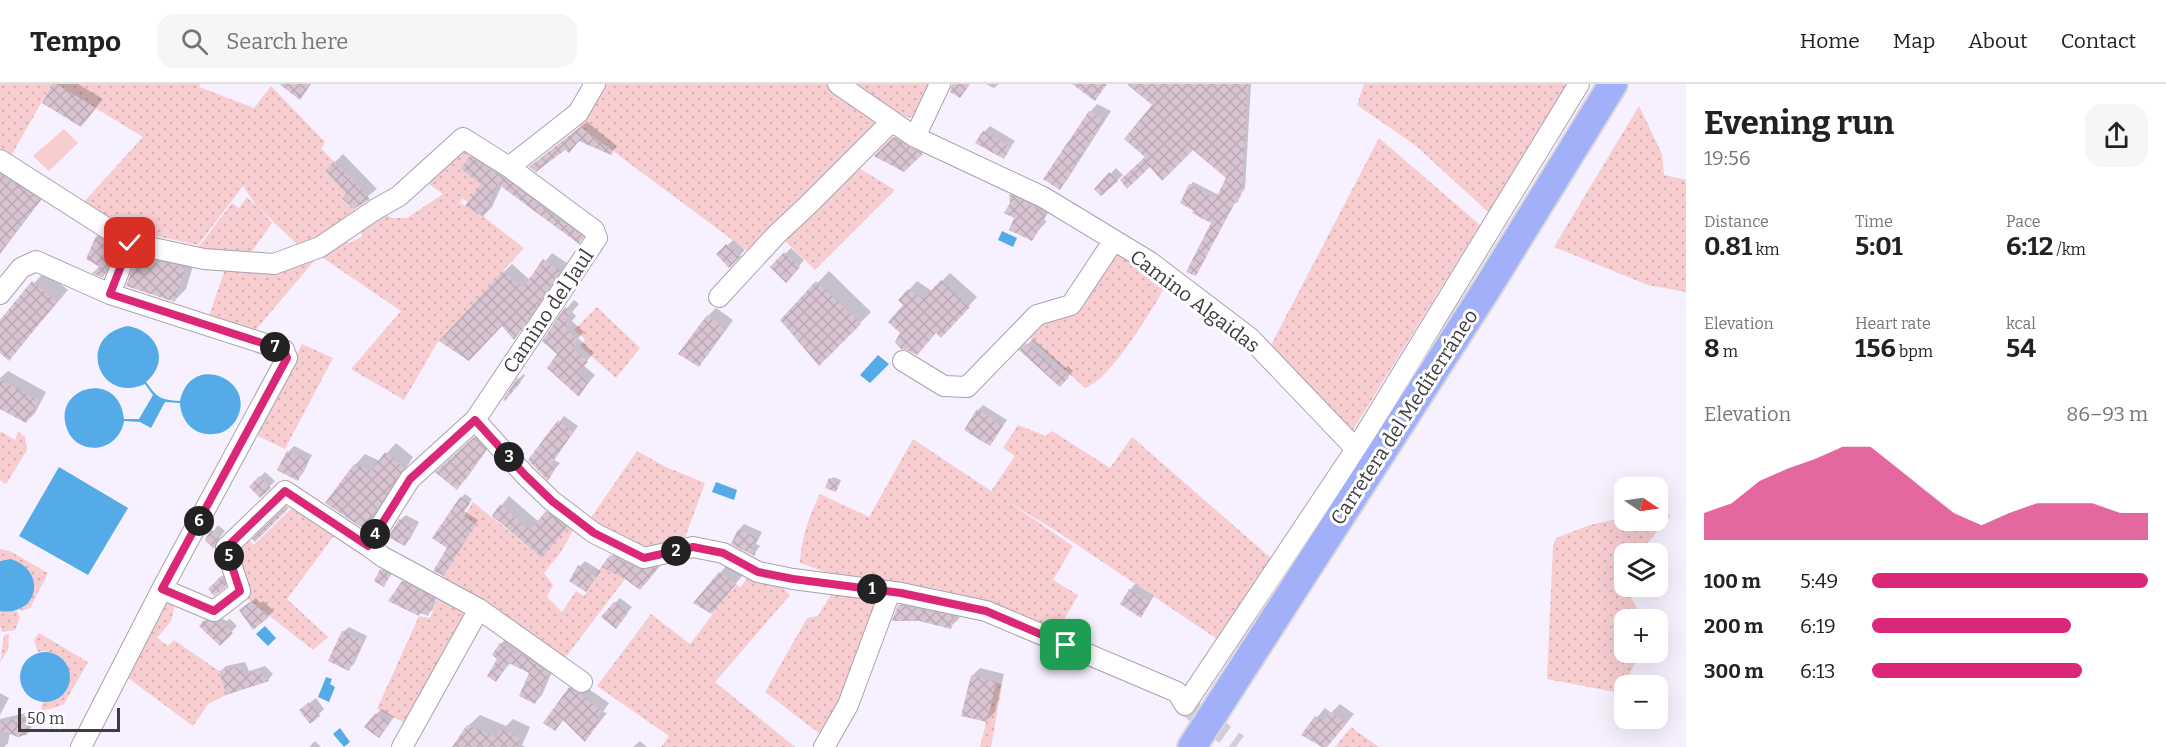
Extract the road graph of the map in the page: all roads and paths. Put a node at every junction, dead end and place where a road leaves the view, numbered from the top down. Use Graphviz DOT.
graph roads {
  1 [pos="595,84"];
  2 [pos="838,84"];
  3 [pos="940,84"];
  4 [pos="1579,84"];
  5 [pos="1613,84"];
  6 [pos="892,121"];
  7 [pos="915,137"];
  8 [pos="0,160"];
  9 [pos="509,167"];
  10 [pos="1114,240"];
  11 [pos="130,243"];
  12 [pos="0,294"];
  13 [pos="110,294"];
  14 [pos="719,297"];
  15 [pos="903,361"];
  16 [pos="475,420"];
  17 [pos="1356,449"];
  18 [pos="368,546"];
  19 [pos="162,589"];
  20 [pos="890,592"];
  21 [pos="479,609"];
  22 [pos="582,682"];
  23 [pos="81,747"];
  24 [pos="402,747"];
  25 [pos="824,747"];
  26 [pos="1192,747"];
  1 -- 9 [label="street"];
  2 -- 6 [label="street, Camino Algaidas"];
  3 -- 7 [label="street"];
  4 -- 17 [label="street"];
  5 -- 26 [label="highway, Carretera del Mediterráneo"];
  6 -- 7 [label="street, Camino Algaidas"];
  6 -- 14 [label="street"];
  7 -- 10 [label="street, Camino Algaidas"];
  8 -- 11 [label="street"];
  9 -- 11 [label="street, Camino del Jaul"];
  9 -- 16 [label="street, Camino del Jaul"];
  10 -- 15 [label="street"];
  10 -- 17 [label="street, Camino Algaidas"];
  11 -- 13 [label="street"];
  12 -- 13 [label="street"];
  13 -- 19 [label="street"];
  16 -- 18 [label="street, Camino del Jaul"];
  16 -- 20 [label="street"];
  17 -- 20 [label="street"];
  18 -- 19 [label="street"];
  18 -- 21 [label="street"];
  19 -- 23 [label="street"];
  20 -- 25 [label="street"];
  21 -- 22 [label="street"];
  21 -- 24 [label="street"];
}
